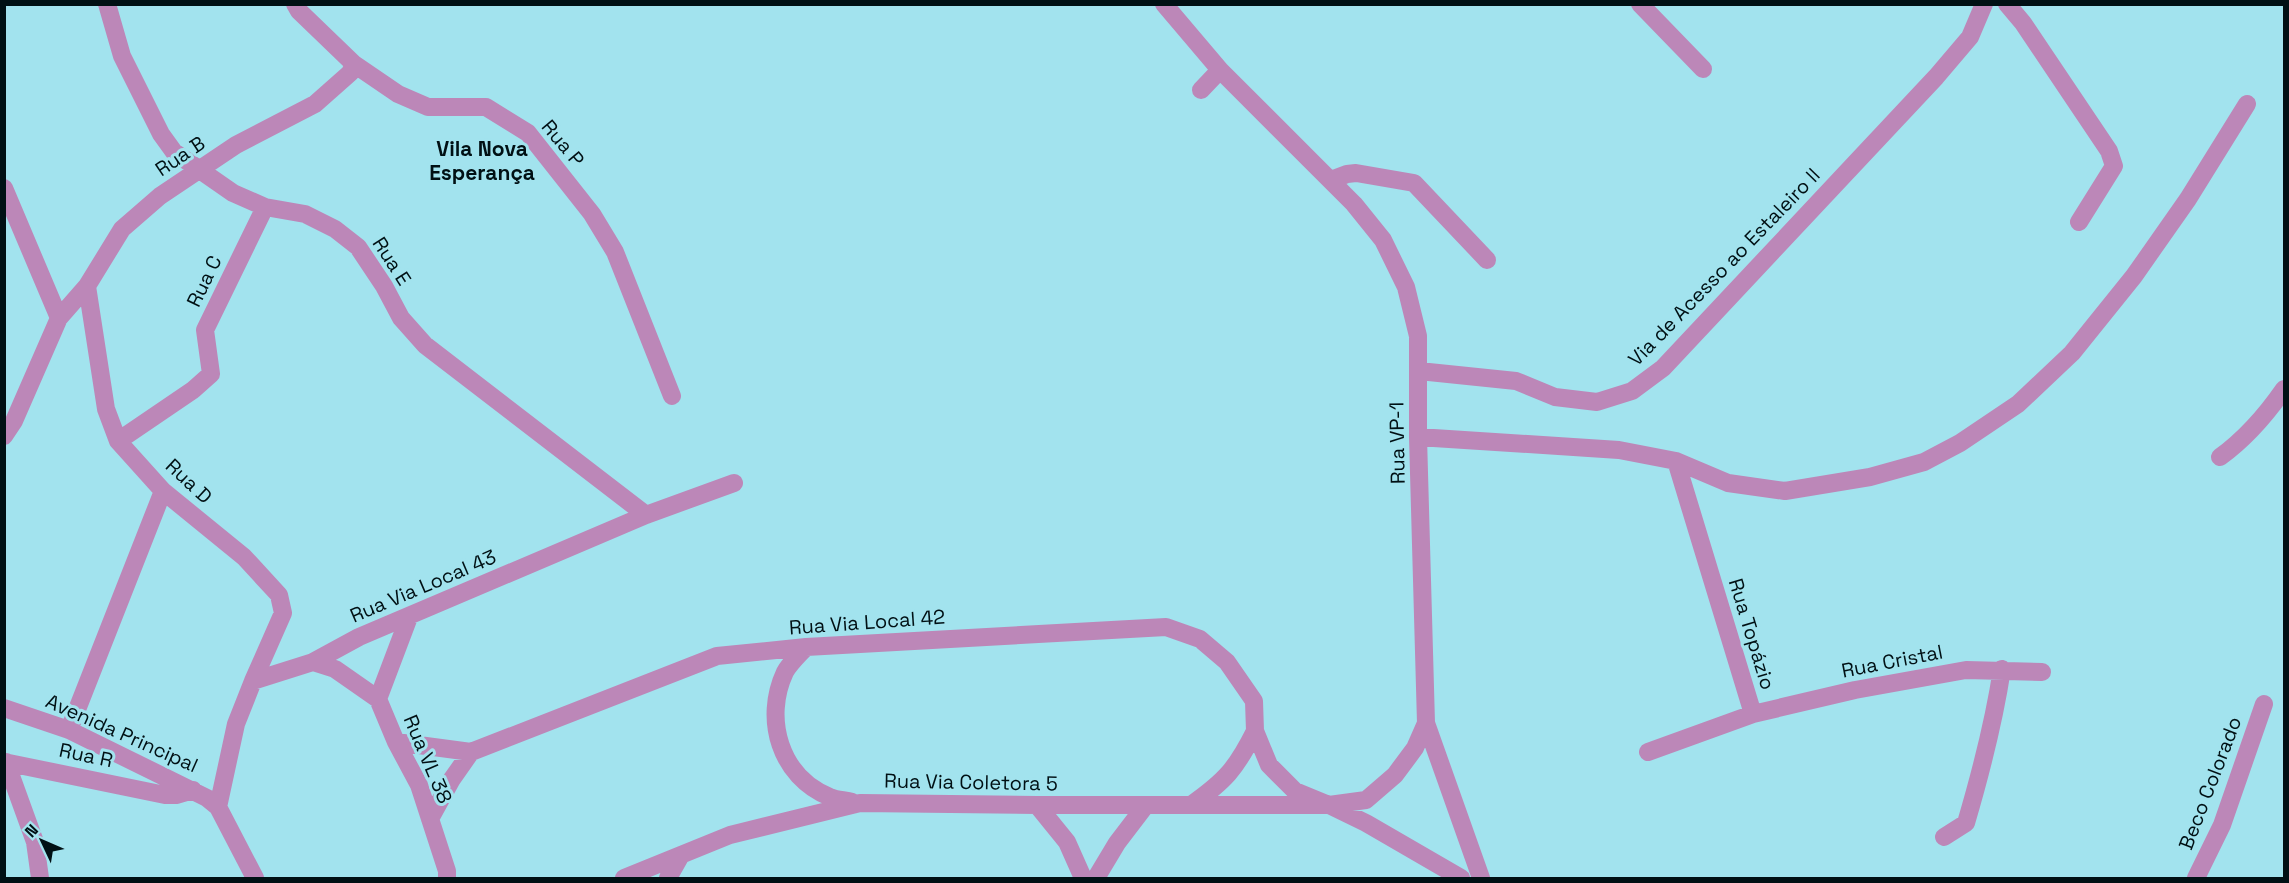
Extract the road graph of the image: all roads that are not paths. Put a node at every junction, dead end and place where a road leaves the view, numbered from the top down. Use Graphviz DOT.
graph roads {
  1 [pos="107,4"];
  2 [pos="1164,4"];
  3 [pos="1640,4"];
  4 [pos="1984,4"];
  5 [pos="2007,4"];
  6 [pos="300,7"];
  7 [pos="354,64"];
  8 [pos="1220,69"];
  9 [pos="1703,69"];
  10 [pos="1201,90"];
  11 [pos="2247,104"];
  12 [pos="199,171"];
  13 [pos="1331,180"];
  14 [pos="4,188"];
  15 [pos="265,207"];
  16 [pos="2079,222"];
  17 [pos="1486,260"];
  18 [pos="87,286"];
  19 [pos="59,318"];
  20 [pos="1419,372"];
  21 [pos="2284,389"];
  22 [pos="672,396"];
  23 [pos="4,436"];
  24 [pos="1418,437"];
  25 [pos="118,441"];
  26 [pos="2220,457"];
  27 [pos="1676,461"];
  28 [pos="734,483"];
  29 [pos="163,490"];
  30 [pos="646,515"];
  31 [pos="409,617"];
  32 [pos="806,647"];
  33 [pos="313,662"];
  34 [pos="2002,669"];
  35 [pos="2042,672"];
  36 [pos="253,681"];
  37 [pos="378,699"];
  38 [pos="2264,704"];
  39 [pos="4,708"];
  40 [pos="1753,714"];
  41 [pos="1426,723"];
  42 [pos="69,730"];
  43 [pos="1255,731"];
  44 [pos="396,742"];
  45 [pos="471,752"];
  46 [pos="1648,752"];
  47 [pos="5,762"];
  48 [pos="193,790"];
  49 [pos="860,803"];
  50 [pos="1329,804"];
  51 [pos="1037,805"];
  52 [pos="1146,805"];
  53 [pos="1191,805"];
  54 [pos="218,807"];
  55 [pos="430,819"];
  56 [pos="1944,837"];
  57 [pos="681,855"];
  58 [pos="450,876"];
  59 [pos="624,878"];
  60 [pos="40,879"];
  61 [pos="255,879"];
  62 [pos="668,879"];
  63 [pos="1083,879"];
  64 [pos="1096,879"];
  65 [pos="1461,879"];
  66 [pos="1481,879"];
  67 [pos="2196,879"];
  1 -- 12 [label="street, Rua E"];
  2 -- 8 [label="street, Rua VP-1"];
  3 -- 9 [label="street"];
  4 -- 20 [label="street, Via de Acesso ao Estaleiro II"];
  5 -- 16 [label="street"];
  6 -- 7 [label="street, Rua P"];
  7 -- 12 [label="street, Rua B"];
  7 -- 22 [label="street, Rua P"];
  8 -- 10 [label="street"];
  8 -- 13 [label="street, Rua VP-1"];
  11 -- 27 [label="street"];
  12 -- 15 [label="street, Rua E"];
  12 -- 18 [label="street, Rua B"];
  13 -- 17 [label="street"];
  13 -- 20 [label="street, Rua VP-1"];
  14 -- 19 [label="street"];
  15 -- 25 [label="street, Rua C"];
  15 -- 30 [label="street, Rua E"];
  18 -- 19 [label="street, Rua B"];
  18 -- 25 [label="street, Rua D"];
  19 -- 23 [label="street, Rua B"];
  20 -- 24 [label="street, Rua VP-1"];
  21 -- 26 [label="street"];
  24 -- 27 [label="street"];
  24 -- 41 [label="street, Rua VP-1"];
  25 -- 29 [label="street, Rua D"];
  27 -- 40 [label="street, Rua Topázio"];
  28 -- 30 [label="street, Rua Via Local 43"];
  29 -- 36 [label="street, Rua D"];
  29 -- 42 [label="street"];
  30 -- 31 [label="street, Rua Via Local 43"];
  31 -- 33 [label="street, Rua Via Local 43"];
  31 -- 37 [label="street"];
  32 -- 43 [label="street, Rua Via Local 42"];
  32 -- 45 [label="street, Rua Via Local 42"];
  32 -- 49 [label="street"];
  33 -- 36 [label="street, Rua Via Local 43"];
  33 -- 37 [label="street"];
  34 -- 35 [label="street, Rua Cristal"];
  34 -- 40 [label="street, Rua Cristal"];
  34 -- 56 [label="street"];
  36 -- 54 [label="street"];
  37 -- 44 [label="street, Rua VL 38"];
  38 -- 67 [label="street, Beco Colorado"];
  39 -- 42 [label="street, Avenida Principal"];
  40 -- 46 [label="street, Rua Topázio"];
  41 -- 50 [label="street, Rua Via Coletora 5"];
  41 -- 66 [label="street, Rua VP-1"];
  42 -- 48 [label="street, Avenida Principal"];
  43 -- 50 [label="street"];
  43 -- 53 [label="street"];
  44 -- 45 [label="street, Rua Via Local 42"];
  44 -- 55 [label="street, Rua VL 38"];
  45 -- 55 [label="street"];
  47 -- 48 [label="street, Rua R"];
  47 -- 60 [label="street"];
  48 -- 54 [label="street, Avenida Principal"];
  49 -- 51 [label="street, Rua Via Coletora 5"];
  49 -- 57 [label="street, Rua Via Coletora 5"];
  50 -- 53 [label="street, Rua Via Coletora 5"];
  50 -- 65 [label="street, Rua Via Coletora 5"];
  51 -- 52 [label="street, Rua Via Coletora 5"];
  51 -- 63 [label="street"];
  52 -- 53 [label="street, Rua Via Coletora 5"];
  52 -- 64 [label="street"];
  54 -- 61 [label="street"];
  55 -- 58 [label="street, Rua VL 38"];
  57 -- 59 [label="street, Rua Via Coletora 5"];
  57 -- 62 [label="street"];
}
